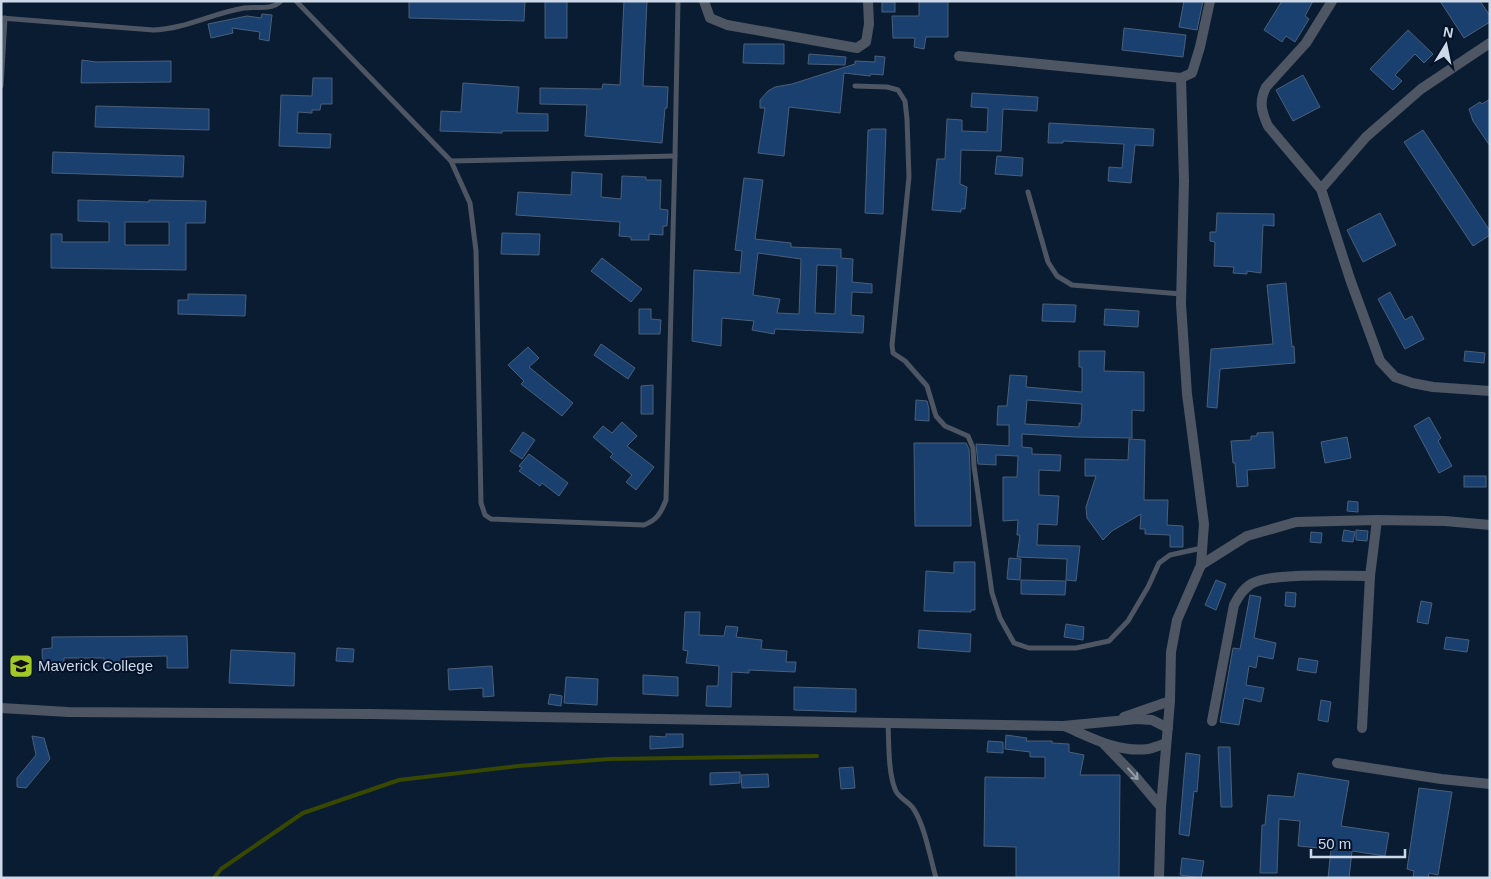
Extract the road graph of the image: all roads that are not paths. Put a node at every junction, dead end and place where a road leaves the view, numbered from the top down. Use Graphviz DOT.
graph roads {
  1 [pos="281,1"];
  2 [pos="296,1"];
  3 [pos="678,1"];
  4 [pos="704,1"];
  5 [pos="868,1"];
  6 [pos="1210,1"];
  7 [pos="1332,1"];
  8 [pos="3,18"];
  9 [pos="1490,43"];
  10 [pos="959,56"];
  11 [pos="1181,78"];
  12 [pos="1,86"];
  13 [pos="855,86"];
  14 [pos="676,156"];
  15 [pos="451,161"];
  16 [pos="1321,189"];
  17 [pos="1028,192"];
  18 [pos="1181,294"];
  19 [pos="1490,391"];
  20 [pos="1377,520"];
  21 [pos="1490,525"];
  22 [pos="1202,548"];
  23 [pos="1201,565"];
  24 [pos="1370,576"];
  25 [pos="1170,701"];
  26 [pos="1,708"];
  27 [pos="1113,721"];
  28 [pos="1212,721"];
  29 [pos="888,723"];
  30 [pos="1063,726"];
  31 [pos="1168,728"];
  32 [pos="1362,728"];
  33 [pos="1166,742"];
  34 [pos="1103,743"];
  35 [pos="1337,763"];
  36 [pos="1490,784"];
  37 [pos="1161,807"];
  38 [pos="936,878"];
  39 [pos="1159,878"];
  1 -- 8 [label="lane"];
  2 -- 15 [label="lane"];
  3 -- 14 [label="lane"];
  4 -- 5 [label="street"];
  6 -- 11 [label="street"];
  7 -- 16 [label="street"];
  8 -- 12 [label="lane"];
  9 -- 16 [label="street"];
  10 -- 11 [label="street"];
  11 -- 18 [label="street"];
  13 -- 22 [label="lane"];
  14 -- 15 [label="lane"];
  14 -- 15 [label="lane"];
  16 -- 19 [label="street"];
  17 -- 18 [label="lane"];
  18 -- 22 [label="street"];
  20 -- 21 [label="street"];
  20 -- 23 [label="street"];
  20 -- 24 [label="street"];
  22 -- 23 [label="street"];
  23 -- 25 [label="street"];
  24 -- 28 [label="street"];
  24 -- 32 [label="street"];
  25 -- 27 [label="street"];
  25 -- 31 [label="street"];
  26 -- 29 [label="street"];
  27 -- 30 [label="street"];
  27 -- 31 [label="street"];
  29 -- 30 [label="street"];
  29 -- 38 [label="lane"];
  30 -- 34 [label="street"];
  31 -- 33 [label="street"];
  33 -- 34 [label="street"];
  33 -- 37 [label="street"];
  34 -- 37 [label="street, one-way"];
  35 -- 36 [label="street"];
  37 -- 39 [label="street"];
}
